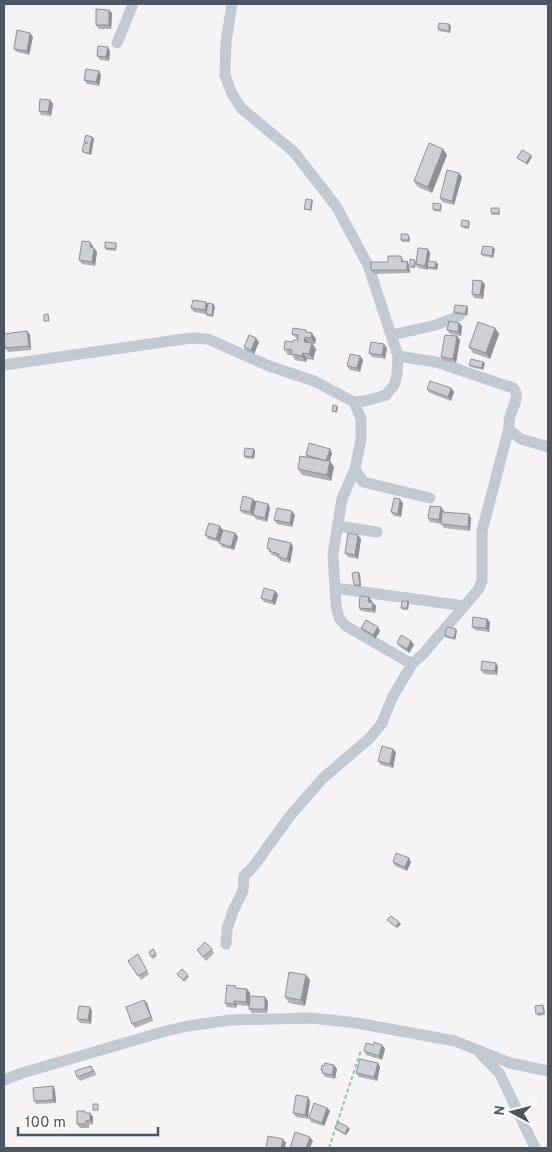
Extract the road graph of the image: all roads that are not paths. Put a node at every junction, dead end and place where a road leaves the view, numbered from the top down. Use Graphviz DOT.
graph roads {
  1 [pos="133,4"];
  2 [pos="232,4"];
  3 [pos="117,43"];
  4 [pos="459,316"];
  5 [pos="392,335"];
  6 [pos="398,356"];
  7 [pos="4,365"];
  8 [pos="376,398"];
  9 [pos="354,402"];
  10 [pos="360,419"];
  11 [pos="509,428"];
  12 [pos="548,447"];
  13 [pos="355,469"];
  14 [pos="430,498"];
  15 [pos="338,526"];
  16 [pos="377,532"];
  17 [pos="335,588"];
  18 [pos="464,606"];
  19 [pos="412,664"];
  20 [pos="226,944"];
  21 [pos="480,1052"];
  22 [pos="548,1070"];
  23 [pos="4,1080"];
  24 [pos="535,1148"];
  1 -- 3 [label="street"];
  2 -- 5 [label="street"];
  4 -- 5 [label="street"];
  5 -- 6 [label="street"];
  6 -- 8 [label="street"];
  6 -- 11 [label="street"];
  7 -- 9 [label="street"];
  8 -- 9 [label="street"];
  8 -- 10 [label="street"];
  9 -- 10 [label="street"];
  10 -- 13 [label="street"];
  11 -- 12 [label="street"];
  11 -- 18 [label="street"];
  13 -- 14 [label="street"];
  13 -- 15 [label="street"];
  15 -- 16 [label="street"];
  15 -- 17 [label="street"];
  17 -- 18 [label="street"];
  17 -- 19 [label="street"];
  18 -- 19 [label="street"];
  19 -- 20 [label="street"];
  21 -- 22 [label="street"];
  21 -- 23 [label="street"];
  21 -- 24 [label="street"];
}
